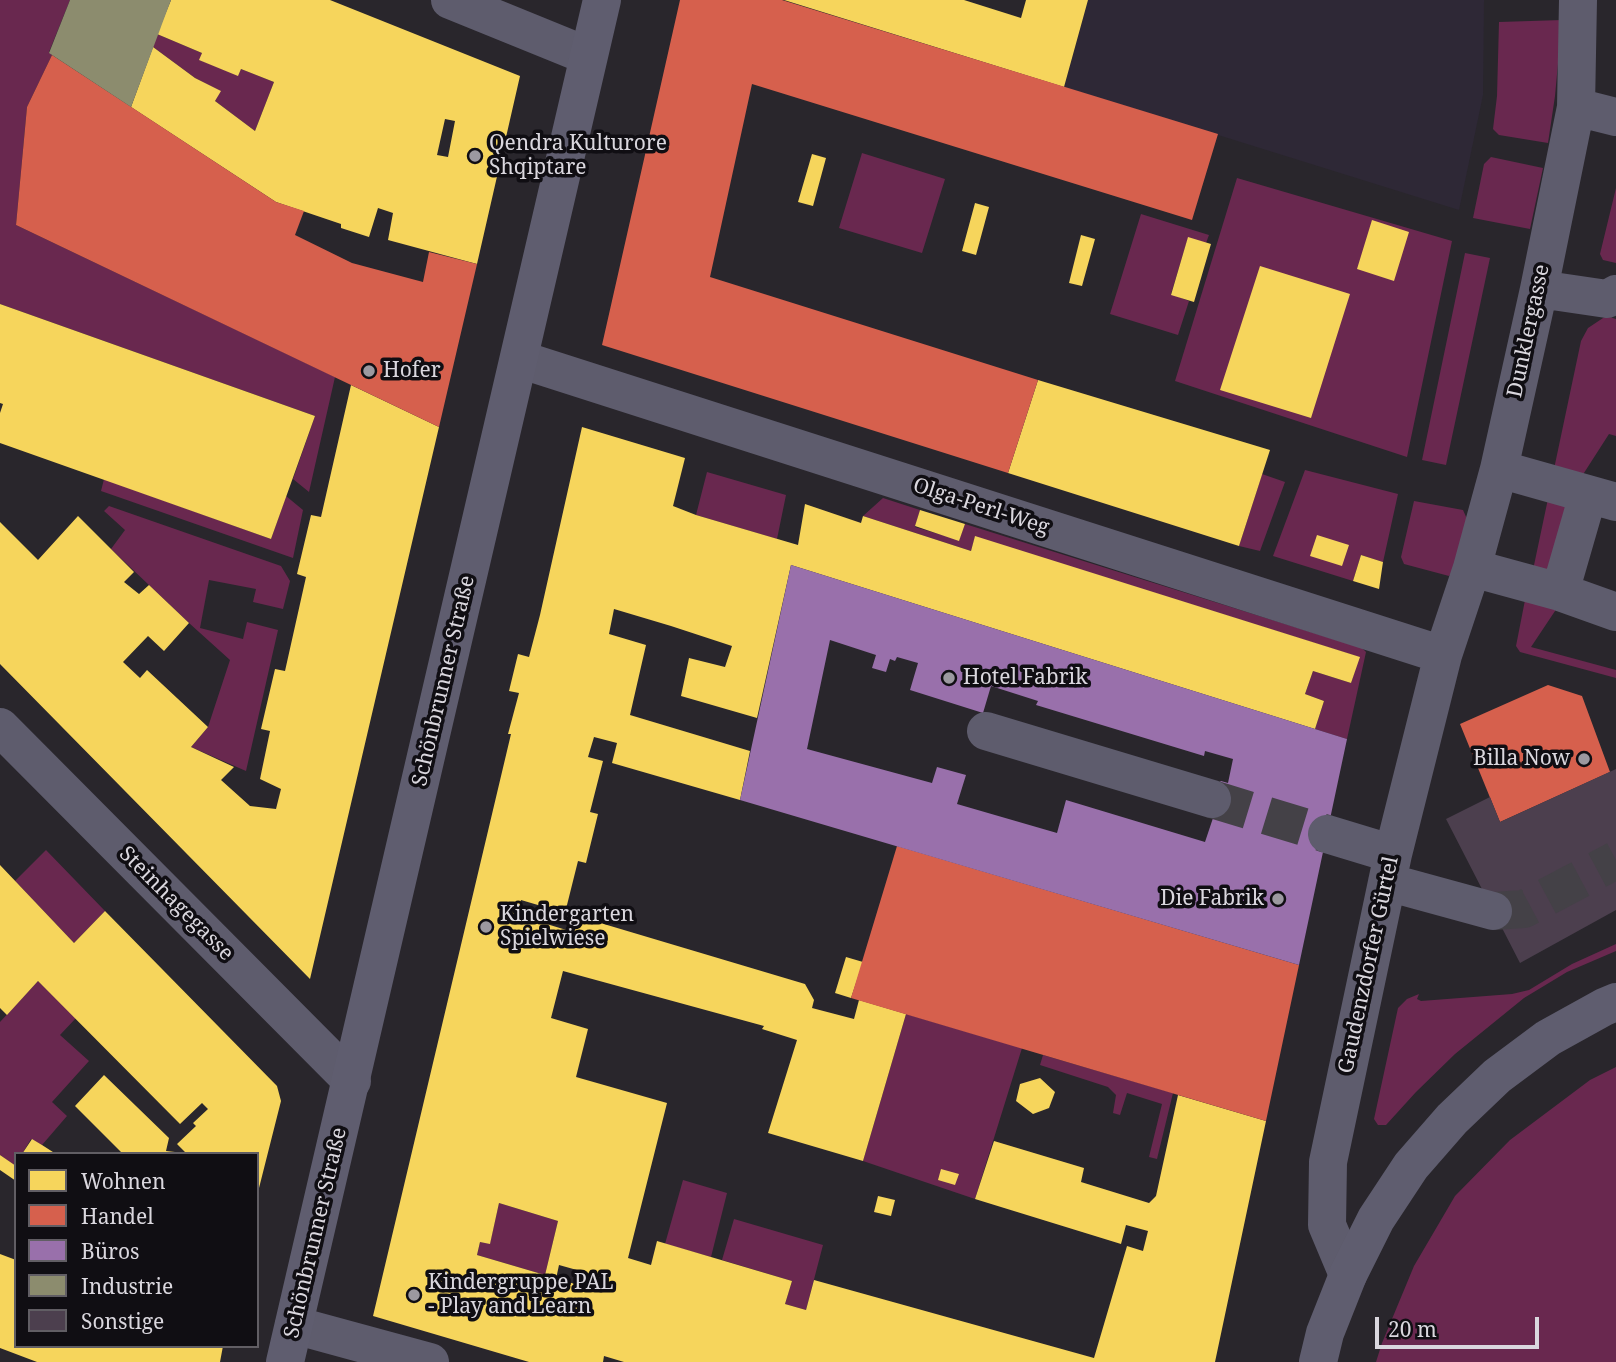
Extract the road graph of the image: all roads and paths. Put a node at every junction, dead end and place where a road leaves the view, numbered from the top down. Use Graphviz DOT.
graph roads {
  1 [pos="450,0"];
  2 [pos="602,0"];
  3 [pos="1578,0"];
  4 [pos="588,56"];
  5 [pos="1576,107"];
  6 [pos="1616,117"];
  7 [pos="1539,289"];
  8 [pos="1616,294"];
  9 [pos="519,359"];
  10 [pos="1499,469"];
  11 [pos="1602,498"];
  12 [pos="1472,568"];
  13 [pos="1560,592"];
  14 [pos="1616,612"];
  15 [pos="1443,655"];
  16 [pos="0,727"];
  17 [pos="986,731"];
  18 [pos="1212,799"];
  19 [pos="1327,834"];
  20 [pos="1390,868"];
  21 [pos="1493,911"];
  22 [pos="1616,1002"];
  23 [pos="352,1081"];
  24 [pos="1348,1275"];
  25 [pos="294,1325"];
  26 [pos="285,1362"];
  27 [pos="430,1362"];
  28 [pos="1318,1362"];
  1 -- 4 [label="street"];
  2 -- 4 [label="main road, Schönbrunner Straße"];
  3 -- 5 [label="street, Dunklergasse"];
  4 -- 9 [label="main road, Schönbrunner Straße"];
  5 -- 6 [label="street"];
  5 -- 7 [label="street, Dunklergasse"];
  7 -- 8 [label="street"];
  7 -- 10 [label="street, Dunklergasse"];
  9 -- 15 [label="street, Olga-Perl-Weg"];
  9 -- 23 [label="main road, Schönbrunner Straße"];
  10 -- 11 [label="street"];
  10 -- 12 [label="street, Dunklergasse"];
  11 -- 13 [label="street"];
  12 -- 13 [label="street"];
  12 -- 15 [label="street, Dunklergasse"];
  13 -- 14 [label="street"];
  15 -- 20 [label="street, Gaudenzdorfer Gürtel"];
  16 -- 23 [label="street, Steinhagegasse"];
  17 -- 18 [label="street"];
  19 -- 20 [label="street"];
  20 -- 21 [label="street"];
  20 -- 24 [label="street, Gaudenzdorfer Gürtel"];
  22 -- 24 [label="main road"];
  23 -- 25 [label="main road, Schönbrunner Straße"];
  24 -- 28 [label="main road"];
  25 -- 26 [label="main road, Schönbrunner Straße"];
  25 -- 27 [label="street"];
}
